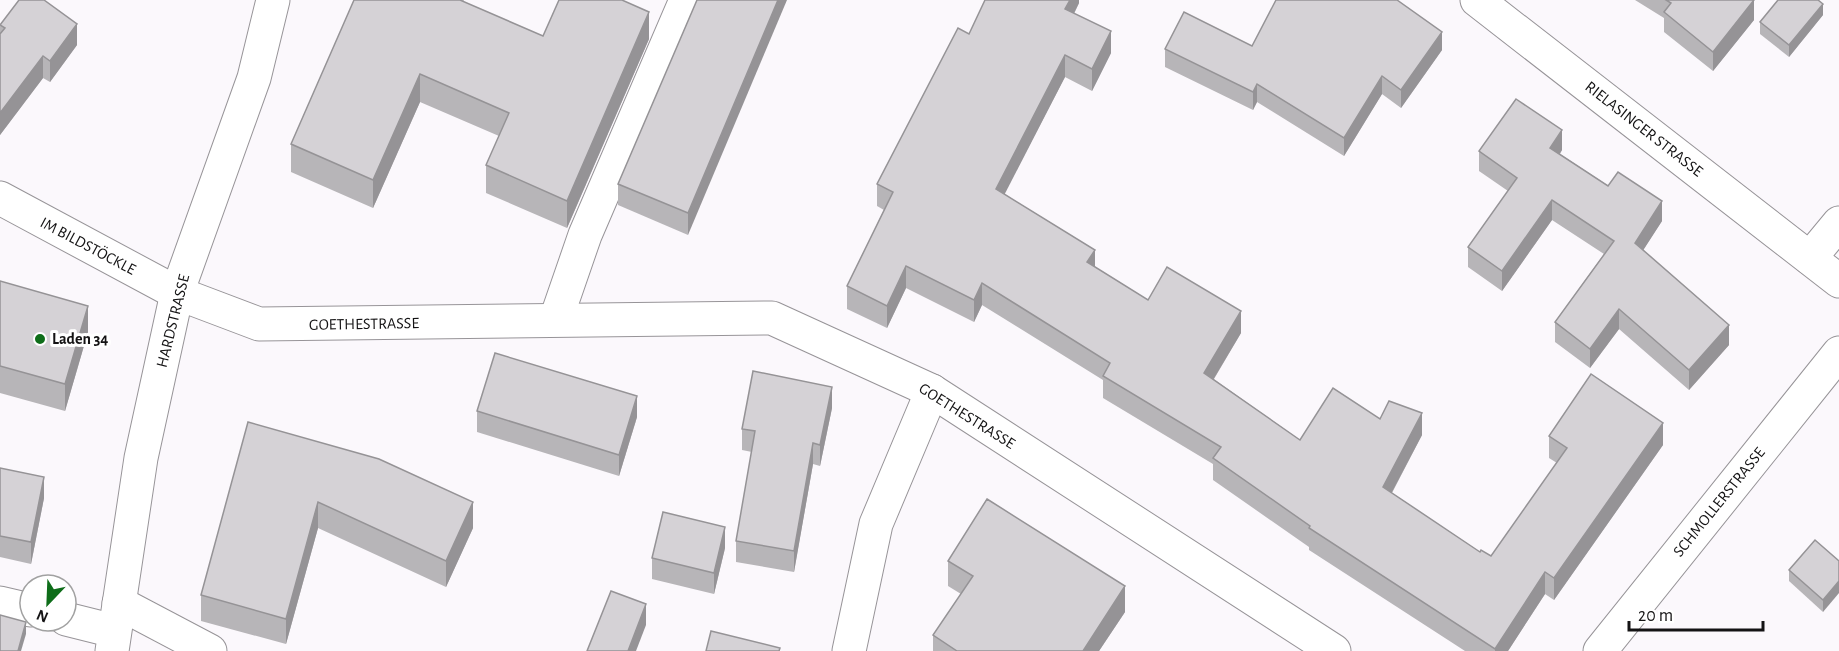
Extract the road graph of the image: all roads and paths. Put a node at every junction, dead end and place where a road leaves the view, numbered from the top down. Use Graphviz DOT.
graph roads {
  1 [pos="273,0"];
  2 [pos="686,0"];
  3 [pos="1477,0"];
  4 [pos="0,198"];
  5 [pos="1839,223"];
  6 [pos="1810,258"];
  7 [pos="1839,281"];
  8 [pos="177,293"];
  9 [pos="556,319"];
  10 [pos="1839,353"];
  11 [pos="932,391"];
  12 [pos="0,603"];
  13 [pos="18,607"];
  14 [pos="78,621"];
  15 [pos="115,629"];
  16 [pos="210,651"];
  17 [pos="849,651"];
  18 [pos="1334,651"];
  19 [pos="1600,651"];
  1 -- 8 [label="street, HARDSTRASSE"];
  2 -- 9 [label="street"];
  3 -- 6 [label="street, RIELASINGER STRASSE"];
  4 -- 8 [label="street, IM BILDSTÖCKLE"];
  5 -- 6 [label="street"];
  6 -- 7 [label="street, RIELASINGER STRASSE"];
  8 -- 9 [label="street, GOETHESTRASSE"];
  8 -- 15 [label="street, HARDSTRASSE"];
  9 -- 11 [label="street, GOETHESTRASSE"];
  10 -- 19 [label="street, SCHMOLLERSTRASSE"];
  11 -- 17 [label="street"];
  11 -- 18 [label="street, GOETHESTRASSE"];
  12 -- 13 [label="street"];
  14 -- 15 [label="street"];
  15 -- 16 [label="street"];
}
